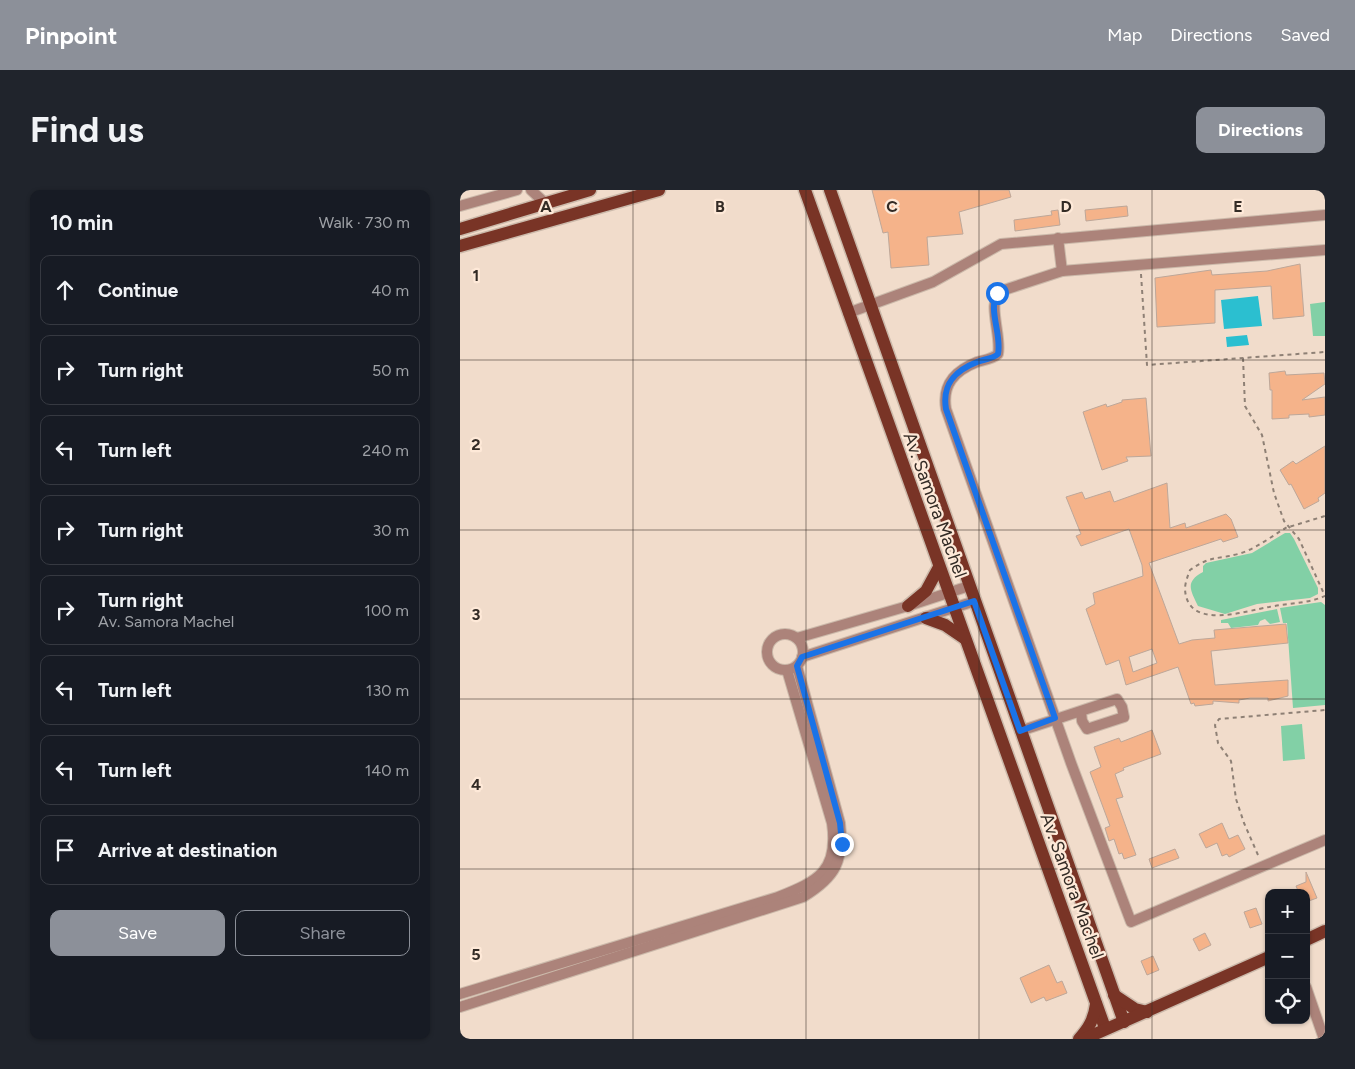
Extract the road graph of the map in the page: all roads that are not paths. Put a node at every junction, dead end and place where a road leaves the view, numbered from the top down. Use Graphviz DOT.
graph roads {
  1 [pos="517,190"];
  2 [pos="531,190"];
  3 [pos="590,190"];
  4 [pos="659,190"];
  5 [pos="805,190"];
  6 [pos="830,190"];
  7 [pos="545,203"];
  8 [pos="460,206"];
  9 [pos="1325,215"];
  10 [pos="460,229"];
  11 [pos="1058,238"];
  12 [pos="460,246"];
  13 [pos="1325,250"];
  14 [pos="1062,271"];
  15 [pos="870,305"];
  16 [pos="848,313"];
  17 [pos="939,568"];
  18 [pos="969,586"];
  19 [pos="948,592"];
  20 [pos="974,601"];
  21 [pos="908,606"];
  22 [pos="954,607"];
  23 [pos="926,618"];
  24 [pos="797,638"];
  25 [pos="964,638"];
  26 [pos="795,664"];
  27 [pos="1081,712"];
  28 [pos="1055,718"];
  29 [pos="1020,731"];
  30 [pos="1325,840"];
  31 [pos="1325,931"];
  32 [pos="1310,938"];
  33 [pos="1265,959"];
  34 [pos="460,994"];
  35 [pos="1114,995"];
  36 [pos="1310,999"];
  37 [pos="1096,1003"];
  38 [pos="460,1007"];
  39 [pos="1147,1012"];
  40 [pos="1124,1022"];
  41 [pos="1105,1028"];
  42 [pos="1079,1039"];
  43 [pos="1084,1039"];
  44 [pos="1324,1039"];
  1 -- 8 [label="street"];
  2 -- 7 [label="street"];
  3 -- 7 [label="main road"];
  4 -- 12 [label="main road"];
  5 -- 16 [label="main road, Av. Samora Machel"];
  6 -- 15 [label="main road, Av. Samora Machel"];
  7 -- 10 [label="main road"];
  9 -- 11 [label="street"];
  11 -- 14 [label="street"];
  11 -- 15 [label="street"];
  13 -- 14 [label="street"];
  14 -- 28 [label="street"];
  15 -- 16 [label="street"];
  15 -- 18 [label="main road, Av. Samora Machel"];
  16 -- 17 [label="main road, Av. Samora Machel"];
  17 -- 19 [label="main road, Av. Samora Machel"];
  17 -- 21 [label="main road"];
  18 -- 19 [label="street"];
  18 -- 20 [label="main road, Av. Samora Machel"];
  19 -- 21 [label="street"];
  19 -- 22 [label="main road, Av. Samora Machel"];
  20 -- 22 [label="street"];
  20 -- 29 [label="main road, Av. Samora Machel"];
  21 -- 24 [label="street"];
  22 -- 23 [label="street"];
  22 -- 25 [label="main road, Av. Samora Machel"];
  23 -- 25 [label="main road"];
  23 -- 26 [label="street"];
  24 -- 26 [label="street"];
  24 -- 26 [label="street"];
  25 -- 37 [label="main road, Av. Samora Machel"];
  26 -- 34 [label="street"];
  26 -- 38 [label="street"];
  27 -- 28 [label="street"];
  28 -- 29 [label="street"];
  28 -- 30 [label="street"];
  29 -- 35 [label="main road, Av. Samora Machel"];
  31 -- 32 [label="main road"];
  33 -- 39 [label="main road"];
  35 -- 39 [label="main road"];
  35 -- 40 [label="main road, Av. Samora Machel"];
  36 -- 44 [label="street"];
  37 -- 41 [label="main road, Av. Samora Machel"];
  37 -- 42 [label="main road"];
  39 -- 40 [label="main road"];
  40 -- 41 [label="main road"];
  41 -- 43 [label="main road"];
}
